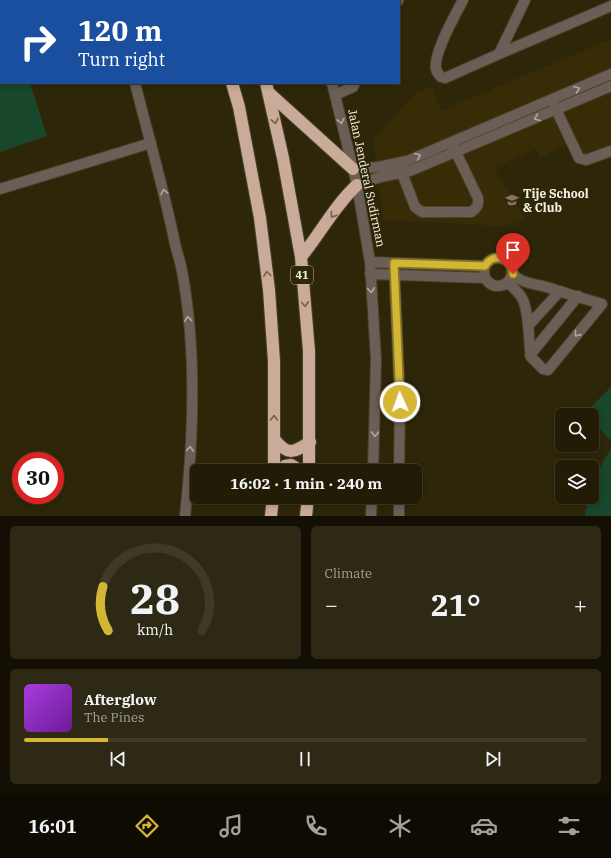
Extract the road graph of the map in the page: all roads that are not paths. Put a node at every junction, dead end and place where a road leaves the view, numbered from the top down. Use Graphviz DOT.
graph roads {
  1 [pos="463,0"];
  2 [pos="525,0"];
  3 [pos="611,6"];
  4 [pos="499,54"];
  5 [pos="611,74"];
  6 [pos="135,84"];
  7 [pos="232,84"];
  8 [pos="332,84"];
  9 [pos="354,85"];
  10 [pos="611,86"];
  11 [pos="268,88"];
  12 [pos="335,95"];
  13 [pos="552,100"];
  14 [pos="556,110"];
  15 [pos="151,144"];
  16 [pos="453,147"];
  17 [pos="611,151"];
  18 [pos="401,168"];
  19 [pos="353,169"];
  20 [pos="357,185"];
  21 [pos="0,189"];
  22 [pos="301,257"];
  23 [pos="370,262"];
  24 [pos="394,263"];
  25 [pos="485,266"];
  26 [pos="370,274"];
  27 [pos="394,274"];
  28 [pos="485,278"];
  29 [pos="510,278"];
  30 [pos="560,291"];
  31 [pos="578,296"];
  32 [pos="528,326"];
  33 [pos="530,355"];
  34 [pos="274,439"];
  35 [pos="310,442"];
  36 [pos="274,464"];
  37 [pos="309,464"];
  38 [pos="374,464"];
  39 [pos="399,464"];
  40 [pos="272,504"];
  41 [pos="307,504"];
  42 [pos="372,504"];
  43 [pos="399,504"];
  44 [pos="184,516"];
  45 [pos="271,516"];
  46 [pos="306,516"];
  47 [pos="371,516"];
  48 [pos="399,516"];
  1 -- 4 [label="street"];
  2 -- 4 [label="street"];
  3 -- 4 [label="street"];
  13 -- 5 [label="street, one-way"];
  6 -- 15 [label="street"];
  34 -- 7 [label="highway, one-way"];
  8 -- 12 [label="street, Jalan Jenderal Sudirman"];
  9 -- 12 [label="street"];
  10 -- 14 [label="street"];
  11 -- 19 [label="highway"];
  11 -- 22 [label="highway, 41, one-way"];
  12 -- 19 [label="street, Jalan Jenderal Sudirman, one-way"];
  13 -- 14 [label="street"];
  13 -- 16 [label="street"];
  14 -- 16 [label="street, one-way"];
  14 -- 17 [label="street"];
  15 -- 21 [label="street"];
  44 -- 15 [label="street, one-way"];
  16 -- 18 [label="street"];
  16 -- 18 [label="street"];
  18 -- 19 [label="street"];
  18 -- 20 [label="street"];
  19 -- 20 [label="street, Jalan Jenderal Sudirman"];
  20 -- 22 [label="highway, one-way"];
  20 -- 23 [label="street, Jalan Jenderal Sudirman"];
  22 -- 35 [label="highway, 41, one-way"];
  23 -- 24 [label="street"];
  23 -- 26 [label="street, Jalan Jenderal Sudirman"];
  24 -- 25 [label="street"];
  24 -- 27 [label="street"];
  25 -- 28 [label="street"];
  25 -- 29 [label="street"];
  26 -- 27 [label="street"];
  26 -- 38 [label="street, Jalan Jenderal Sudirman, one-way"];
  27 -- 28 [label="street"];
  27 -- 39 [label="street"];
  28 -- 29 [label="street"];
  29 -- 30 [label="street"];
  29 -- 32 [label="street"];
  30 -- 31 [label="street"];
  30 -- 32 [label="street"];
  31 -- 33 [label="street"];
  31 -- 33 [label="street, one-way"];
  32 -- 33 [label="street"];
  34 -- 35 [label="highway"];
  34 -- 36 [label="highway"];
  35 -- 37 [label="highway, 41"];
  40 -- 45 [label="highway"];
  41 -- 46 [label="highway"];
  42 -- 47 [label="street"];
  43 -- 48 [label="street"];
}
